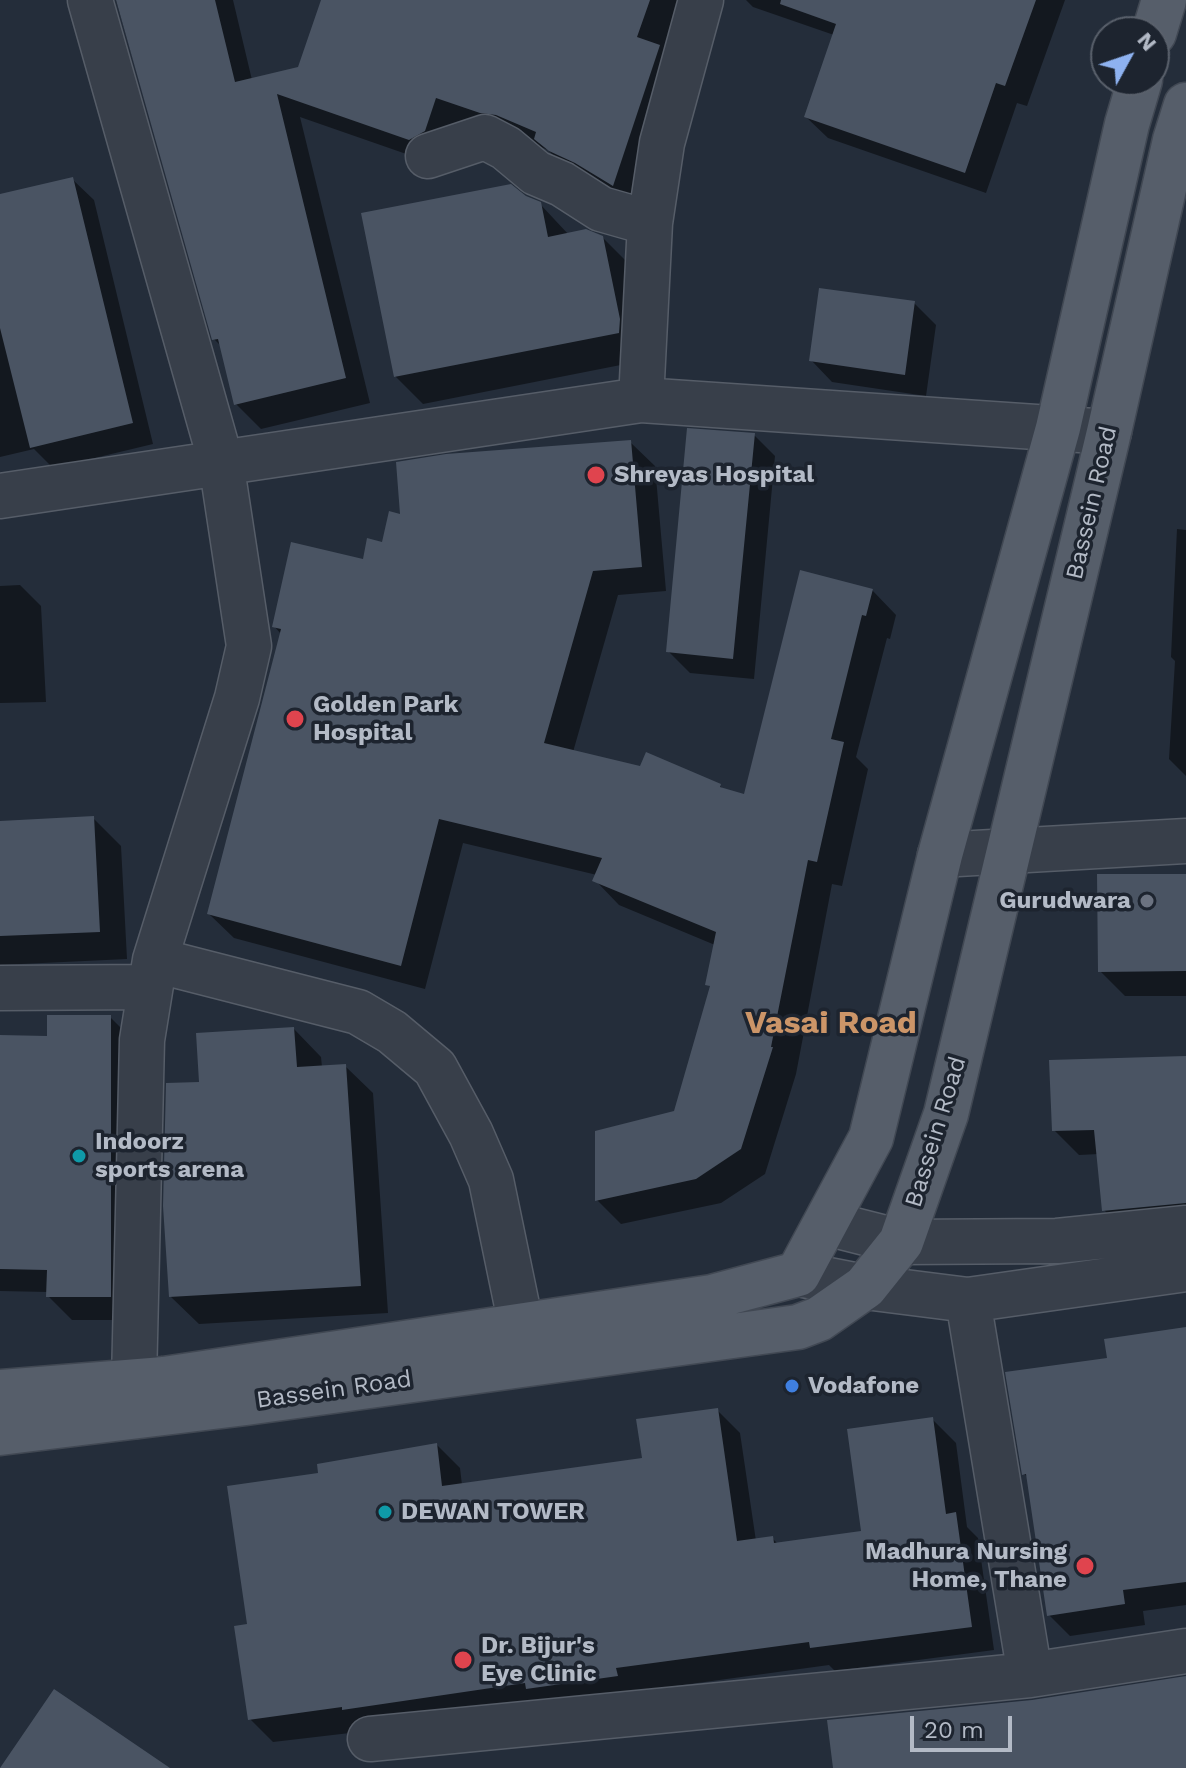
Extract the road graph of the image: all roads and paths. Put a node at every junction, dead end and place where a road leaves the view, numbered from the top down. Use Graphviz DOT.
graph roads {
  1 [pos="90,0"];
  2 [pos="701,0"];
  3 [pos="1135,96"];
  4 [pos="1127,124"];
  5 [pos="1182,129"];
  6 [pos="428,156"];
  7 [pos="650,223"];
  8 [pos="641,400"];
  9 [pos="1058,428"];
  10 [pos="1109,432"];
  11 [pos="221,462"];
  12 [pos="0,496"];
  13 [pos="1186,841"];
  14 [pos="1011,850"];
  15 [pos="940,855"];
  16 [pos="153,974"];
  17 [pos="0,988"];
  18 [pos="826,1223"];
  19 [pos="1186,1228"];
  20 [pos="901,1242"];
  21 [pos="1186,1269"];
  22 [pos="798,1274"];
  23 [pos="865,1287"];
  24 [pos="968,1300"];
  25 [pos="521,1325"];
  26 [pos="0,1392"];
  27 [pos="135,1398"];
  28 [pos="0,1433"];
  29 [pos="1186,1651"];
  30 [pos="1030,1675"];
  31 [pos="370,1739"];
  1 -- 11 [label="street"];
  2 -- 7 [label="street"];
  3 -- 4 [label="main road, Bassein Road"];
  4 -- 5 [label="street"];
  4 -- 9 [label="main road, Bassein Road"];
  5 -- 10 [label="main road, Bassein Road"];
  6 -- 7 [label="street"];
  7 -- 8 [label="street"];
  8 -- 9 [label="street"];
  8 -- 11 [label="street"];
  9 -- 10 [label="street"];
  9 -- 15 [label="main road, Bassein Road"];
  10 -- 14 [label="main road, Bassein Road"];
  11 -- 12 [label="street"];
  11 -- 16 [label="street"];
  13 -- 14 [label="street"];
  14 -- 15 [label="street"];
  14 -- 20 [label="main road, Bassein Road"];
  15 -- 18 [label="main road, Bassein Road"];
  16 -- 17 [label="street"];
  16 -- 25 [label="street"];
  16 -- 27 [label="street"];
  18 -- 20 [label="street"];
  18 -- 22 [label="main road, Bassein Road"];
  19 -- 20 [label="street"];
  20 -- 23 [label="main road, Bassein Road"];
  21 -- 24 [label="street"];
  22 -- 23 [label="street"];
  22 -- 25 [label="main road, Bassein Road"];
  23 -- 24 [label="street"];
  23 -- 27 [label="main road, Bassein Road"];
  24 -- 30 [label="street"];
  25 -- 27 [label="main road, Bassein Road"];
  26 -- 27 [label="main road, Bassein Road"];
  27 -- 28 [label="main road, Bassein Road"];
  29 -- 30 [label="street"];
  30 -- 31 [label="street"];
}
